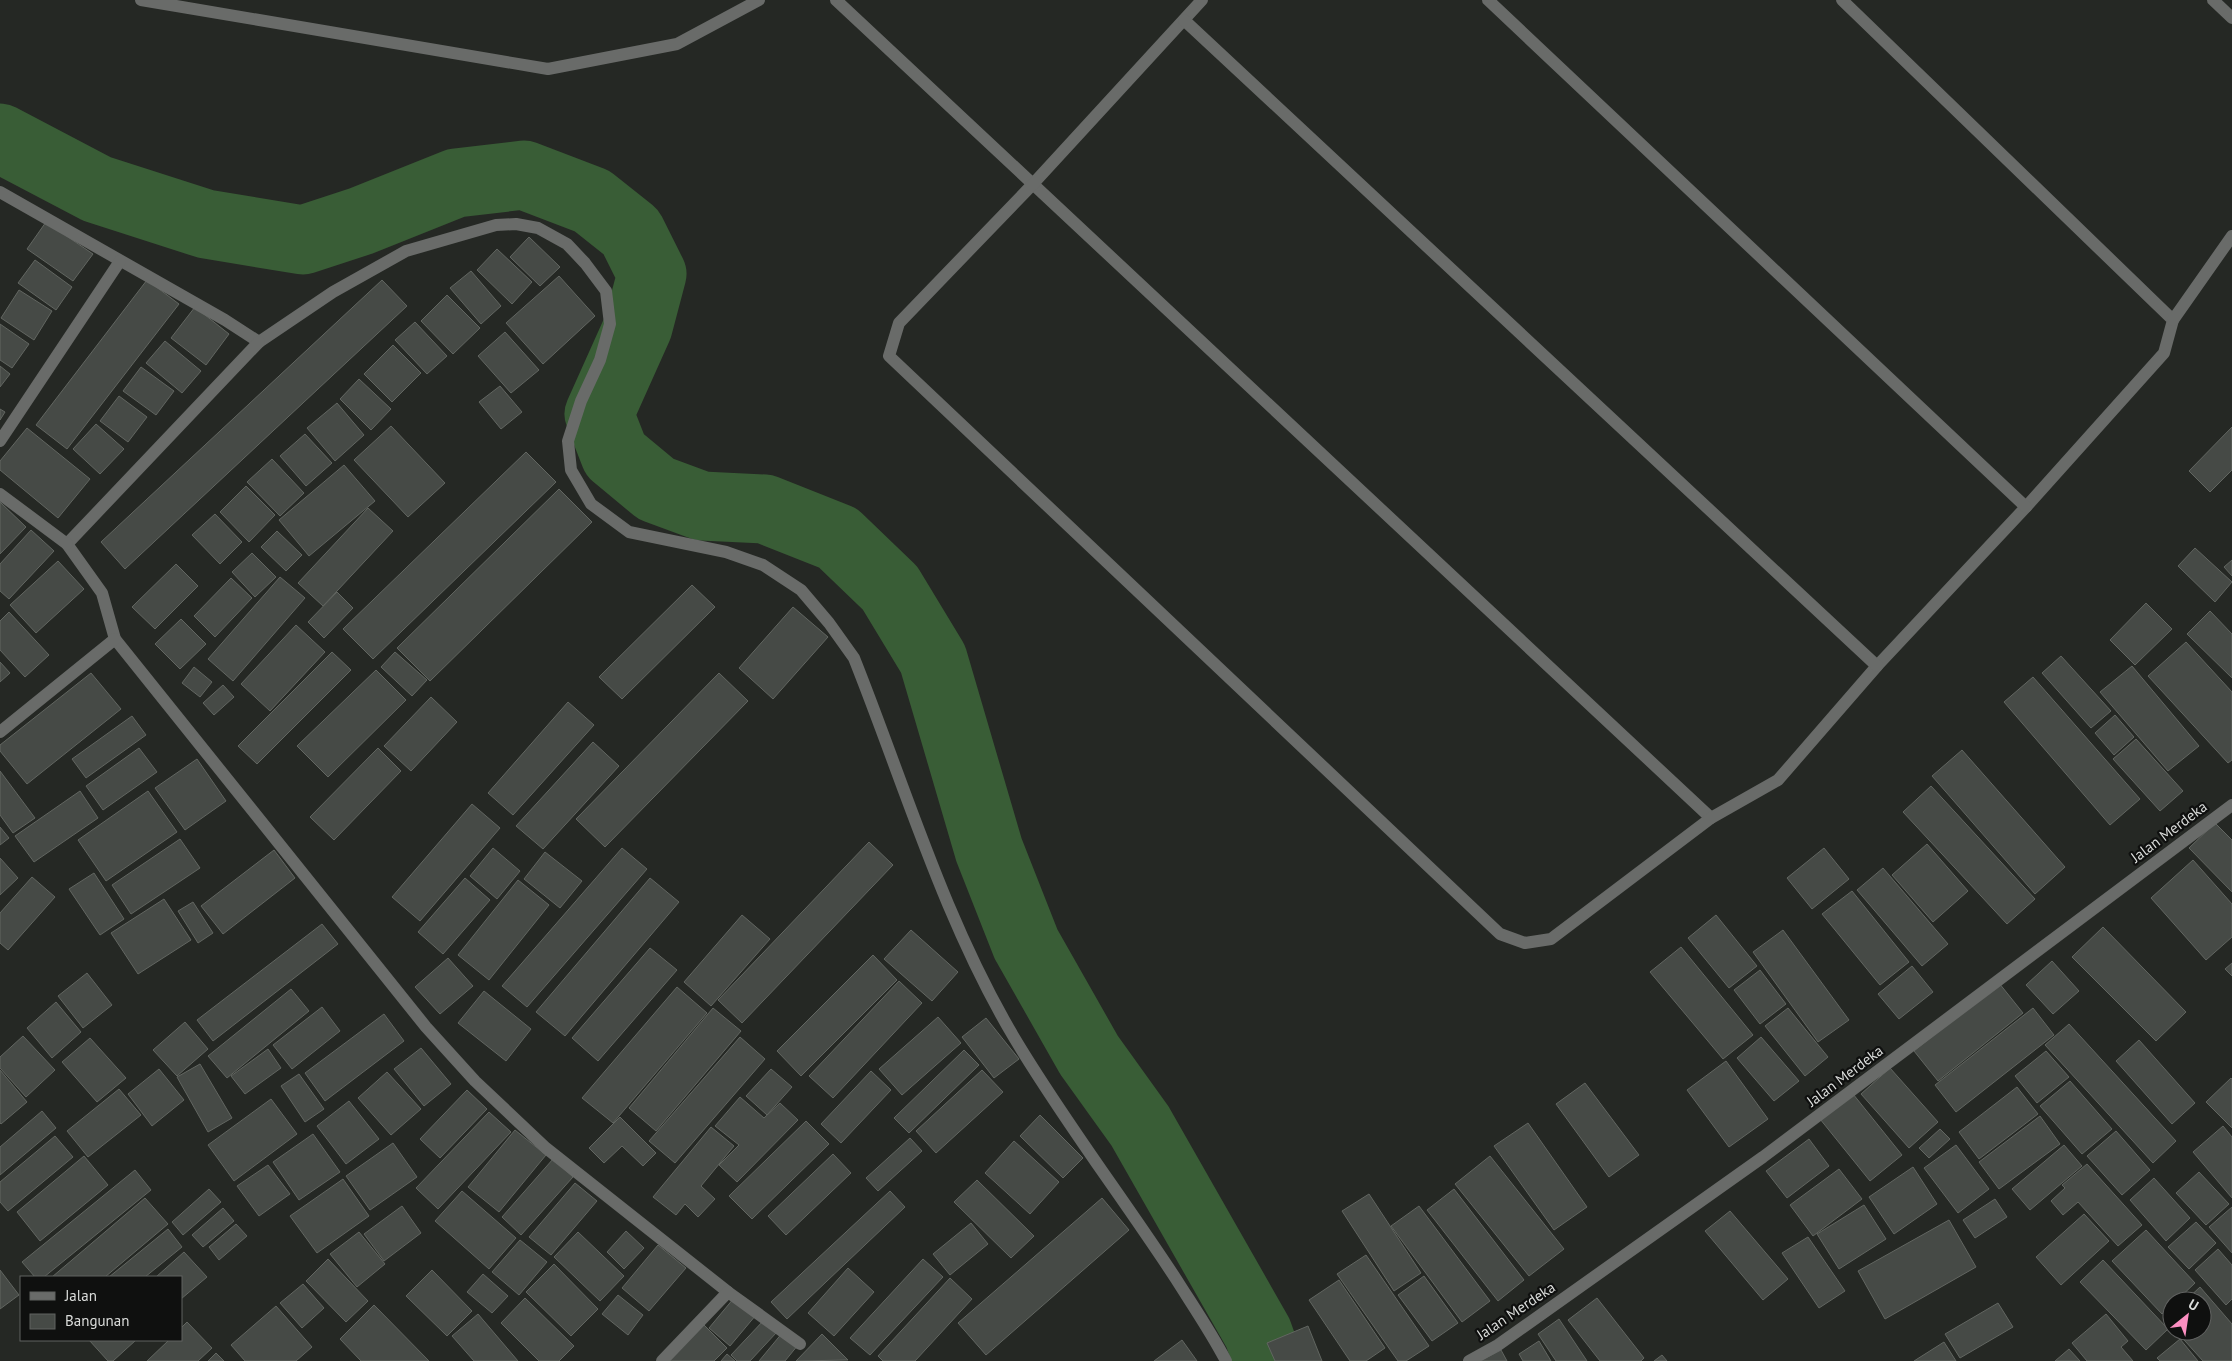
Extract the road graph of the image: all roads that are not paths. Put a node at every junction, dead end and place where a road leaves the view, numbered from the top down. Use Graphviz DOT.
graph roads {
  1 [pos="141,0"];
  2 [pos="759,0"];
  3 [pos="836,0"];
  4 [pos="1202,0"];
  5 [pos="1488,0"];
  6 [pos="1842,0"];
  7 [pos="2213,0"];
  8 [pos="2232,18"];
  9 [pos="1184,20"];
  10 [pos="1032,185"];
  11 [pos="0,192"];
  12 [pos="2232,236"];
  13 [pos="120,261"];
  14 [pos="2173,320"];
  15 [pos="259,342"];
  16 [pos="0,441"];
  17 [pos="0,494"];
  18 [pos="2026,508"];
  19 [pos="67,544"];
  20 [pos="115,640"];
  21 [pos="1877,666"];
  22 [pos="0,732"];
  23 [pos="2232,805"];
  24 [pos="1711,818"];
  25 [pos="728,1292"];
  26 [pos="800,1344"];
  27 [pos="662,1361"];
  28 [pos="1226,1361"];
  29 [pos="1469,1361"];
  1 -- 2 [label="street"];
  3 -- 10 [label="street"];
  4 -- 9 [label="street"];
  5 -- 18 [label="street"];
  6 -- 14 [label="street"];
  7 -- 8 [label="street"];
  9 -- 10 [label="street"];
  9 -- 21 [label="street"];
  10 -- 24 [label="street"];
  10 -- 24 [label="street"];
  11 -- 13 [label="street"];
  12 -- 14 [label="street"];
  13 -- 15 [label="street"];
  13 -- 16 [label="street"];
  14 -- 18 [label="street"];
  15 -- 19 [label="street"];
  15 -- 28 [label="street"];
  17 -- 19 [label="street"];
  18 -- 21 [label="street"];
  19 -- 20 [label="street"];
  20 -- 22 [label="street"];
  20 -- 25 [label="street"];
  21 -- 24 [label="street"];
  23 -- 29 [label="street, Jalan Merdeka"];
  25 -- 26 [label="street"];
  25 -- 27 [label="street"];
}
